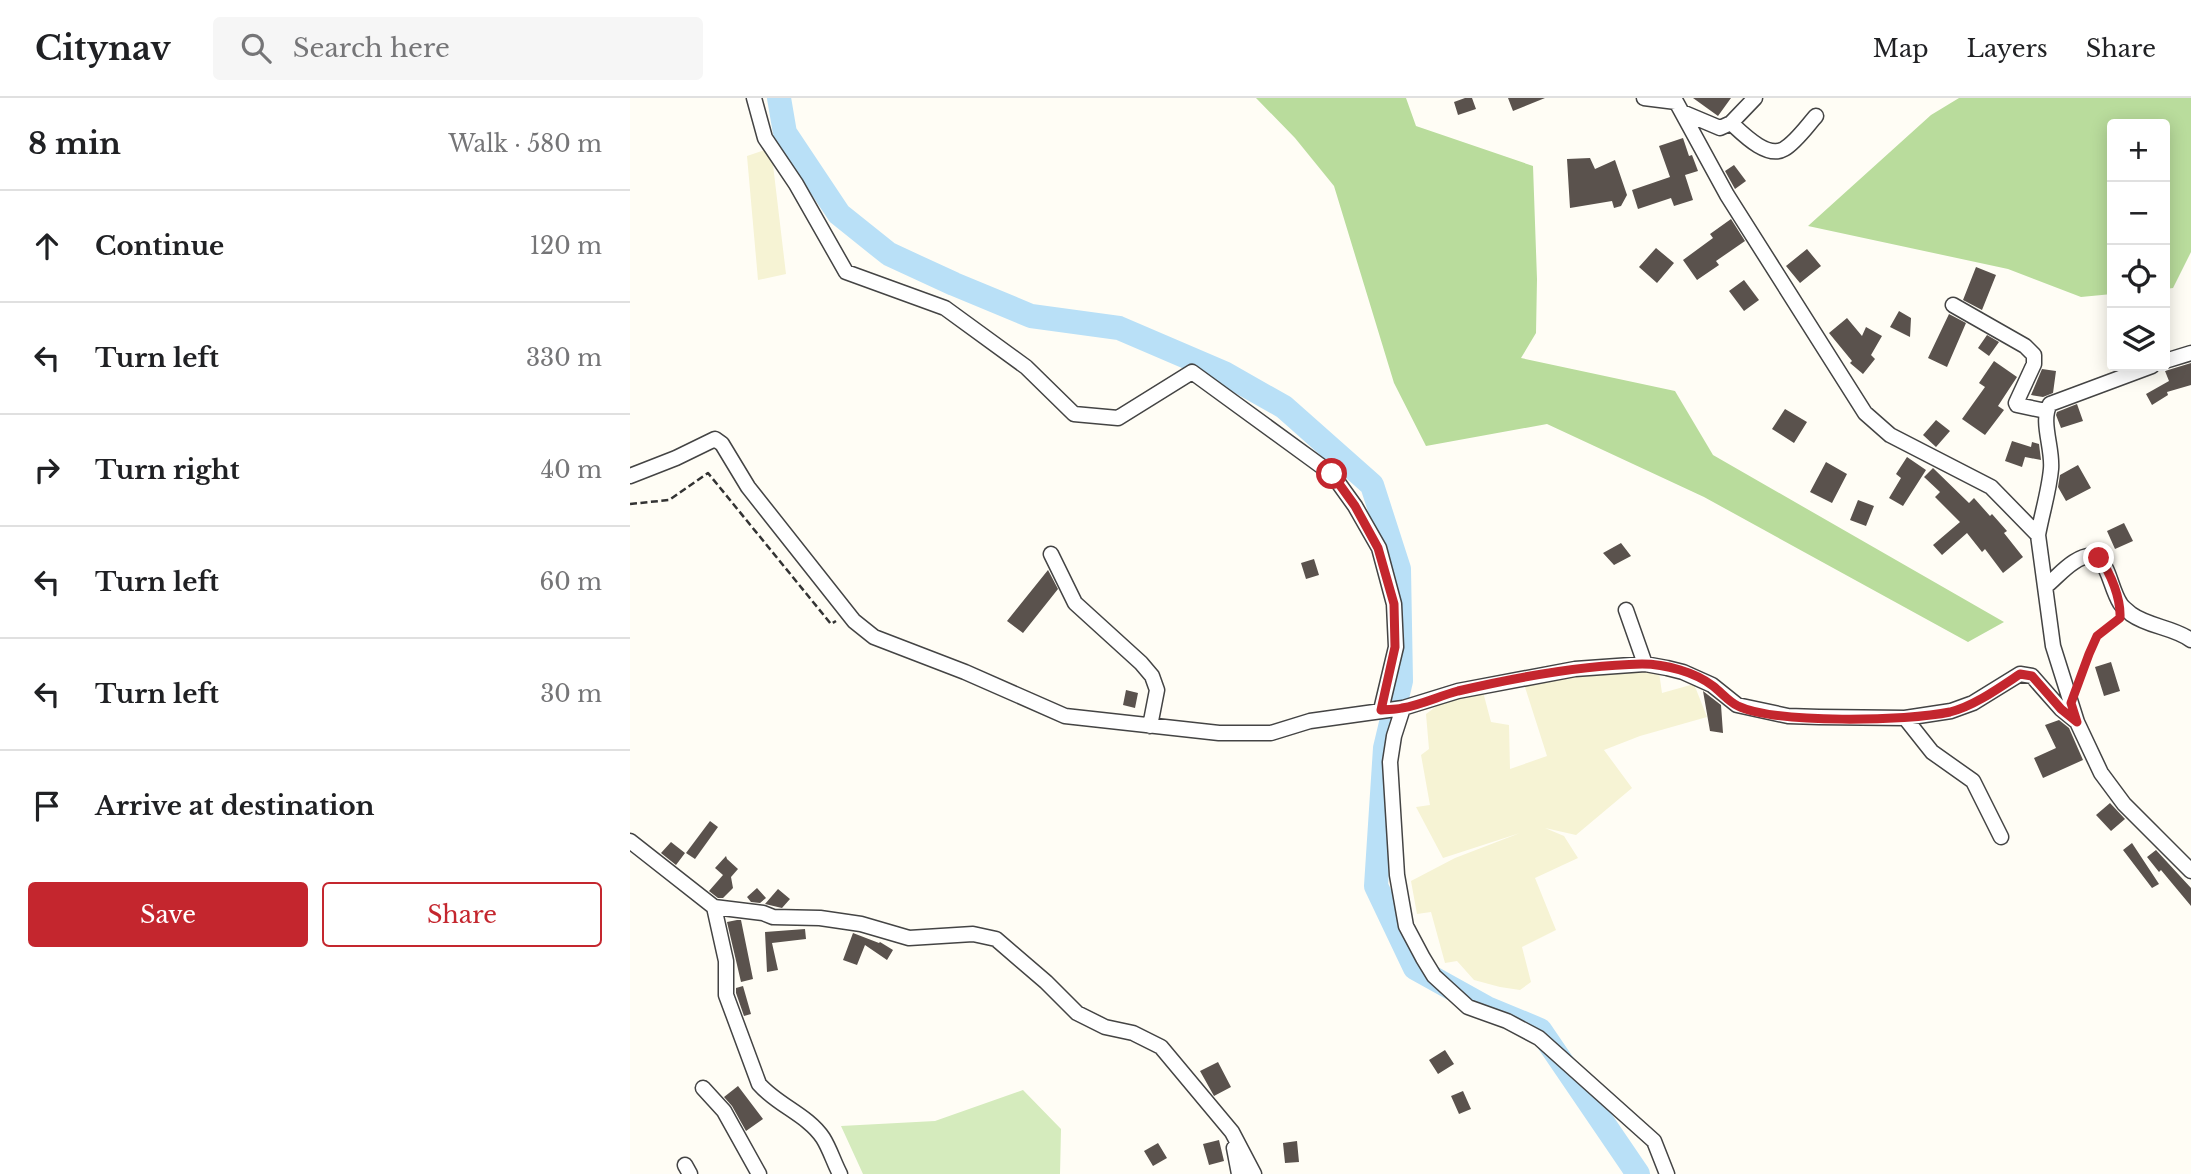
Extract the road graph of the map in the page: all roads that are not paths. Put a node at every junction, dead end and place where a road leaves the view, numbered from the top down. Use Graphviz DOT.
graph roads {
  1 [pos="754,98"];
  2 [pos="1644,98"];
  3 [pos="1755,98"];
  4 [pos="1677,104"];
  5 [pos="1816,116"];
  6 [pos="1731,123"];
  7 [pos="1953,305"];
  8 [pos="2191,353"];
  9 [pos="2170,359"];
  10 [pos="2138,371"];
  11 [pos="2046,411"];
  12 [pos="630,476"];
  13 [pos="2038,535"];
  14 [pos="1051,554"];
  15 [pos="2045,587"];
  16 [pos="1626,610"];
  17 [pos="2191,640"];
  18 [pos="1645,664"];
  19 [pos="1392,709"];
  20 [pos="1905,718"];
  21 [pos="2077,722"];
  22 [pos="1150,726"];
  23 [pos="2001,836"];
  24 [pos="630,841"];
  25 [pos="2191,871"];
  26 [pos="714,907"];
  27 [pos="703,1088"];
  28 [pos="1232,1132"];
  29 [pos="759,1174"];
  30 [pos="840,1174"];
  31 [pos="1239,1174"];
  32 [pos="1254,1174"];
  33 [pos="1667,1174"];
  1 -- 19 [label="street"];
  2 -- 4 [label="street"];
  3 -- 6 [label="street"];
  4 -- 6 [label="street"];
  4 -- 13 [label="street"];
  5 -- 6 [label="street"];
  7 -- 11 [label="street"];
  8 -- 9 [label="street"];
  10 -- 11 [label="street"];
  11 -- 13 [label="street"];
  12 -- 22 [label="street"];
  13 -- 15 [label="street"];
  14 -- 22 [label="street"];
  15 -- 17 [label="street"];
  15 -- 21 [label="street"];
  16 -- 18 [label="street"];
  18 -- 19 [label="street"];
  18 -- 20 [label="street"];
  19 -- 22 [label="street"];
  19 -- 33 [label="street"];
  20 -- 21 [label="street"];
  20 -- 23 [label="street"];
  21 -- 25 [label="street"];
  24 -- 26 [label="street"];
  26 -- 28 [label="street"];
  26 -- 30 [label="street"];
  27 -- 29 [label="street"];
  28 -- 31 [label="street"];
  28 -- 32 [label="street"];
}
